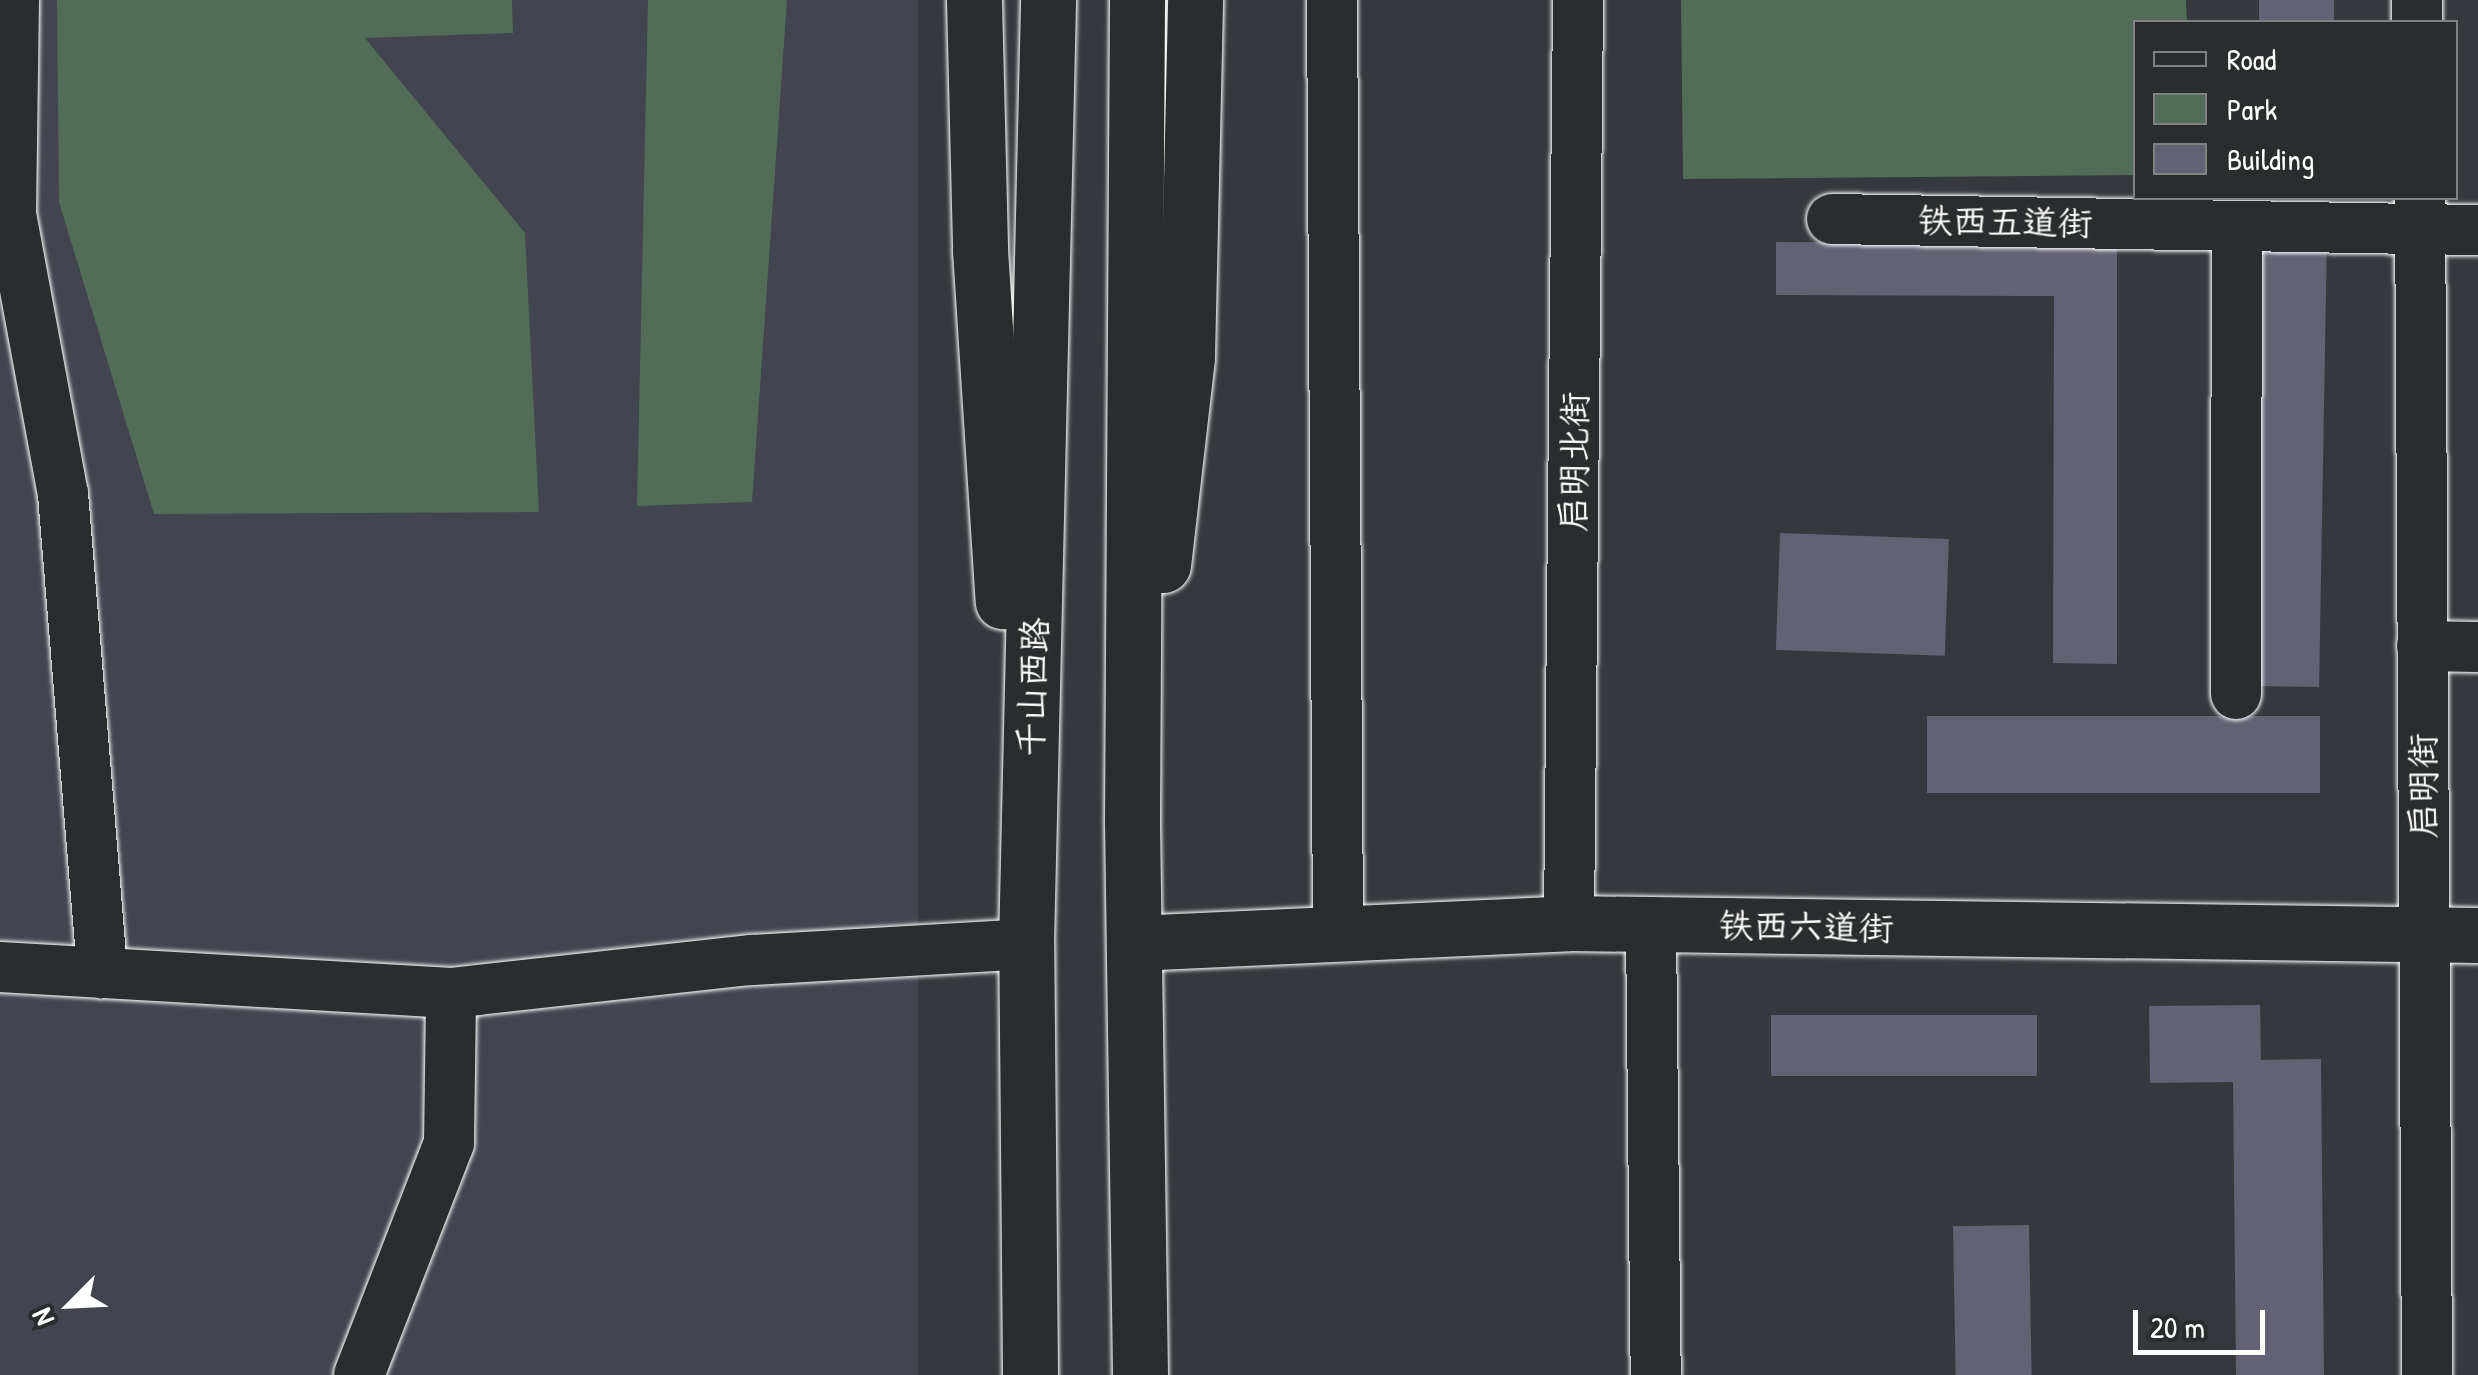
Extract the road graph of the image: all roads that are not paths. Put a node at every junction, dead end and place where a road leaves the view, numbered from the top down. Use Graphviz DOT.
graph roads {
  1 [pos="14,0"];
  2 [pos="974,0"];
  3 [pos="1048,0"];
  4 [pos="1138,0"];
  5 [pos="1194,0"];
  6 [pos="1332,0"];
  7 [pos="1578,0"];
  8 [pos="2420,214"];
  9 [pos="1832,219"];
  10 [pos="2237,226"];
  11 [pos="2478,230"];
  12 [pos="2422,646"];
  13 [pos="2478,647"];
  14 [pos="2236,694"];
  15 [pos="1132,822"];
  16 [pos="1569,923"];
  17 [pos="1651,925"];
  18 [pos="1338,935"];
  19 [pos="2424,936"];
  20 [pos="2478,936"];
  21 [pos="1134,942"];
  22 [pos="1026,944"];
  23 [pos="0,967"];
  24 [pos="102,973"];
  25 [pos="450,993"];
  26 [pos="359,1375"];
  27 [pos="1030,1375"];
  28 [pos="1140,1375"];
  29 [pos="1656,1375"];
  30 [pos="2427,1375"];
  1 -- 24 [label="street"];
  2 -- 22 [label="main road"];
  3 -- 22 [label="main road, 千山西路"];
  4 -- 15 [label="main road"];
  5 -- 15 [label="main road"];
  6 -- 18 [label="street"];
  7 -- 16 [label="street, 启明北街"];
  8 -- 10 [label="street, 铁西五道街"];
  8 -- 11 [label="street, 铁西五道街"];
  8 -- 12 [label="street, 启明街"];
  9 -- 10 [label="street, 铁西五道街"];
  10 -- 14 [label="street"];
  12 -- 13 [label="street"];
  12 -- 19 [label="street, 启明街"];
  15 -- 21 [label="main road"];
  16 -- 17 [label="main road, 铁西六道街"];
  16 -- 18 [label="main road, 铁西六道街"];
  17 -- 19 [label="main road, 铁西六道街"];
  17 -- 29 [label="street"];
  18 -- 21 [label="main road, 铁西六道街"];
  19 -- 20 [label="main road, 铁西六道街"];
  19 -- 30 [label="street, 启明街"];
  21 -- 28 [label="main road"];
  22 -- 25 [label="street"];
  22 -- 27 [label="main road, 千山西路"];
  23 -- 24 [label="street"];
  24 -- 25 [label="street"];
  25 -- 26 [label="street"];
}
